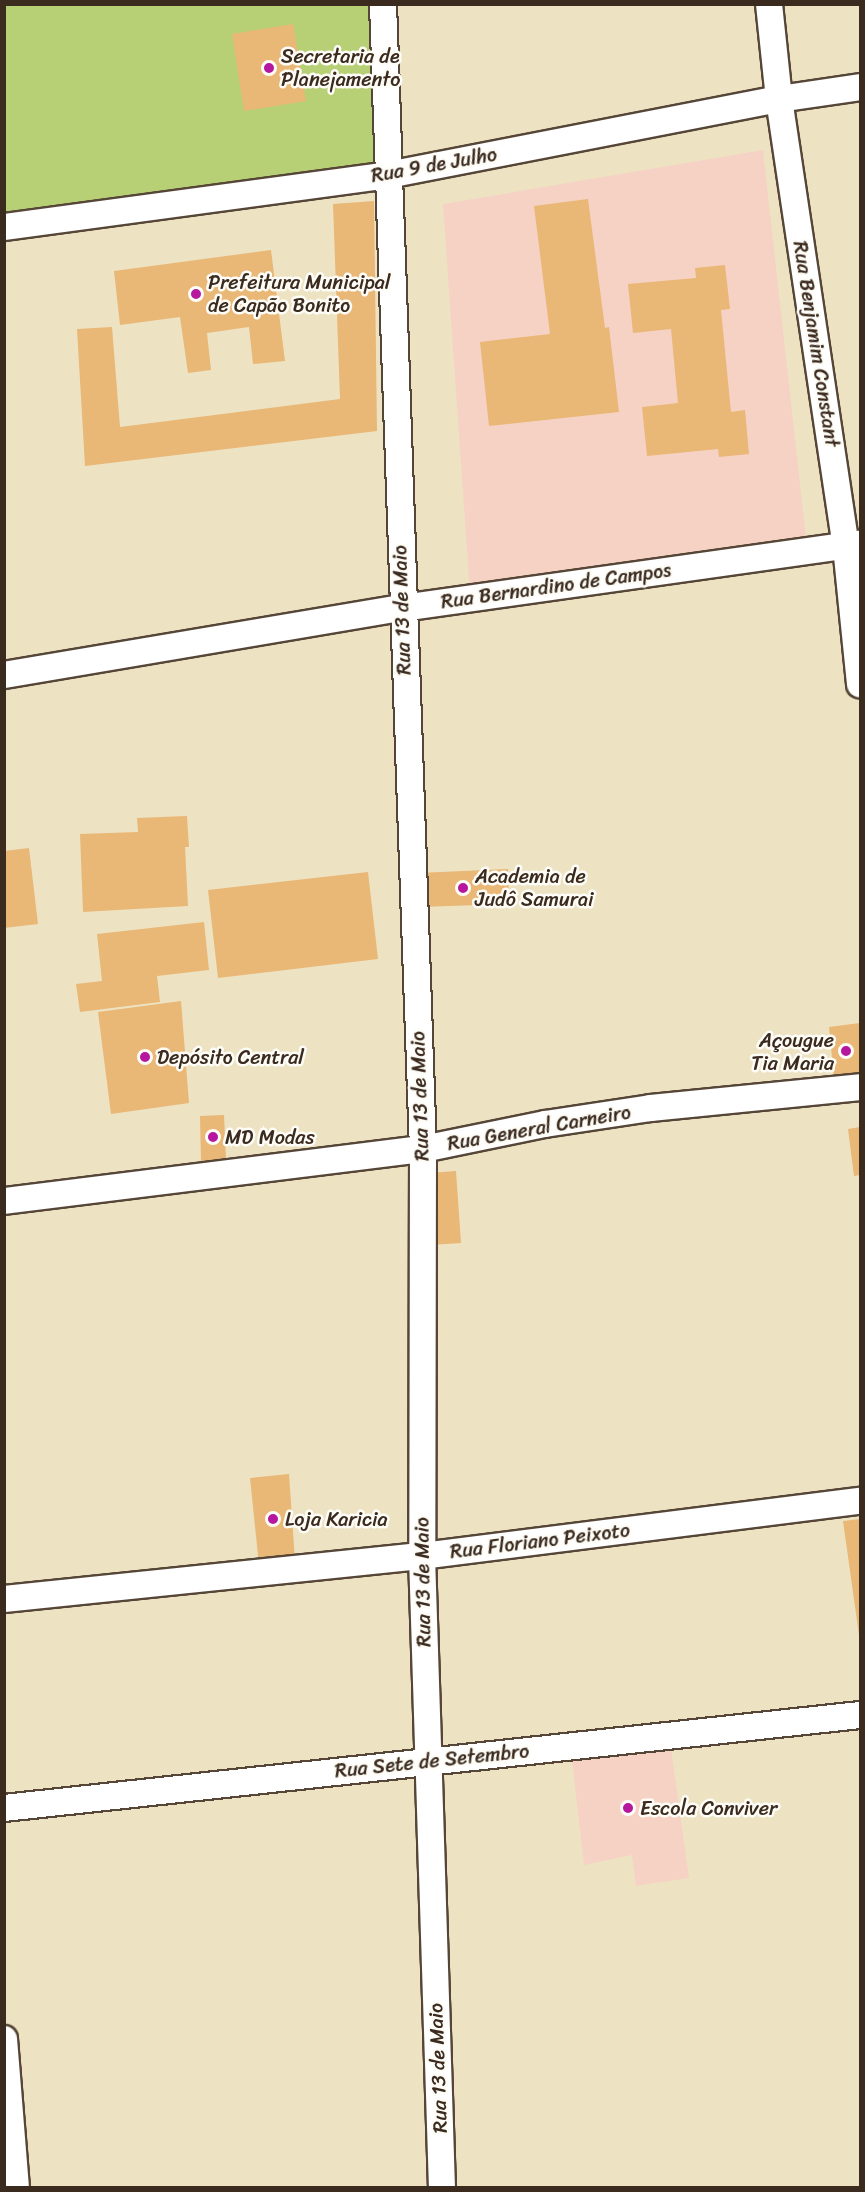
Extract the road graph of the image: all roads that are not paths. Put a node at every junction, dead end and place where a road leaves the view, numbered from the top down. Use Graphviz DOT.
graph roads {
  1 [pos="383,4"];
  2 [pos="769,4"];
  3 [pos="861,87"];
  4 [pos="779,99"];
  5 [pos="388,175"];
  6 [pos="4,227"];
  7 [pos="853,545"];
  8 [pos="402,608"];
  9 [pos="4,675"];
  10 [pos="861,684"];
  11 [pos="861,1087"];
  12 [pos="423,1149"];
  13 [pos="4,1201"];
  14 [pos="861,1501"];
  15 [pos="422,1556"];
  16 [pos="4,1599"];
  17 [pos="861,1715"];
  18 [pos="428,1762"];
  19 [pos="4,1808"];
  20 [pos="4,2039"];
  21 [pos="16,2187"];
  22 [pos="442,2187"];
  1 -- 5 [label="street, Rua 13 de Maio"];
  2 -- 4 [label="street, Rua Benjamim Constant"];
  3 -- 4 [label="street, Rua 9 de Julho"];
  4 -- 5 [label="street, Rua 9 de Julho"];
  4 -- 7 [label="street, Rua Benjamim Constant"];
  5 -- 6 [label="street, Rua 9 de Julho"];
  5 -- 8 [label="street, Rua 13 de Maio"];
  7 -- 8 [label="street, Rua Bernardino de Campos"];
  7 -- 10 [label="street, Rua Benjamim Constant"];
  8 -- 9 [label="street, Rua Bernardino de Campos"];
  8 -- 12 [label="street, Rua 13 de Maio"];
  11 -- 12 [label="street, Rua General Carneiro"];
  12 -- 13 [label="street, Rua General Carneiro"];
  12 -- 15 [label="street, Rua 13 de Maio"];
  14 -- 15 [label="street, Rua Floriano Peixoto"];
  15 -- 16 [label="street, Rua Floriano Peixoto"];
  15 -- 18 [label="street, Rua 13 de Maio"];
  17 -- 18 [label="street, Rua Sete de Setembro"];
  18 -- 19 [label="street, Rua Sete de Setembro"];
  18 -- 22 [label="street, Rua 13 de Maio"];
  20 -- 21 [label="street"];
}
